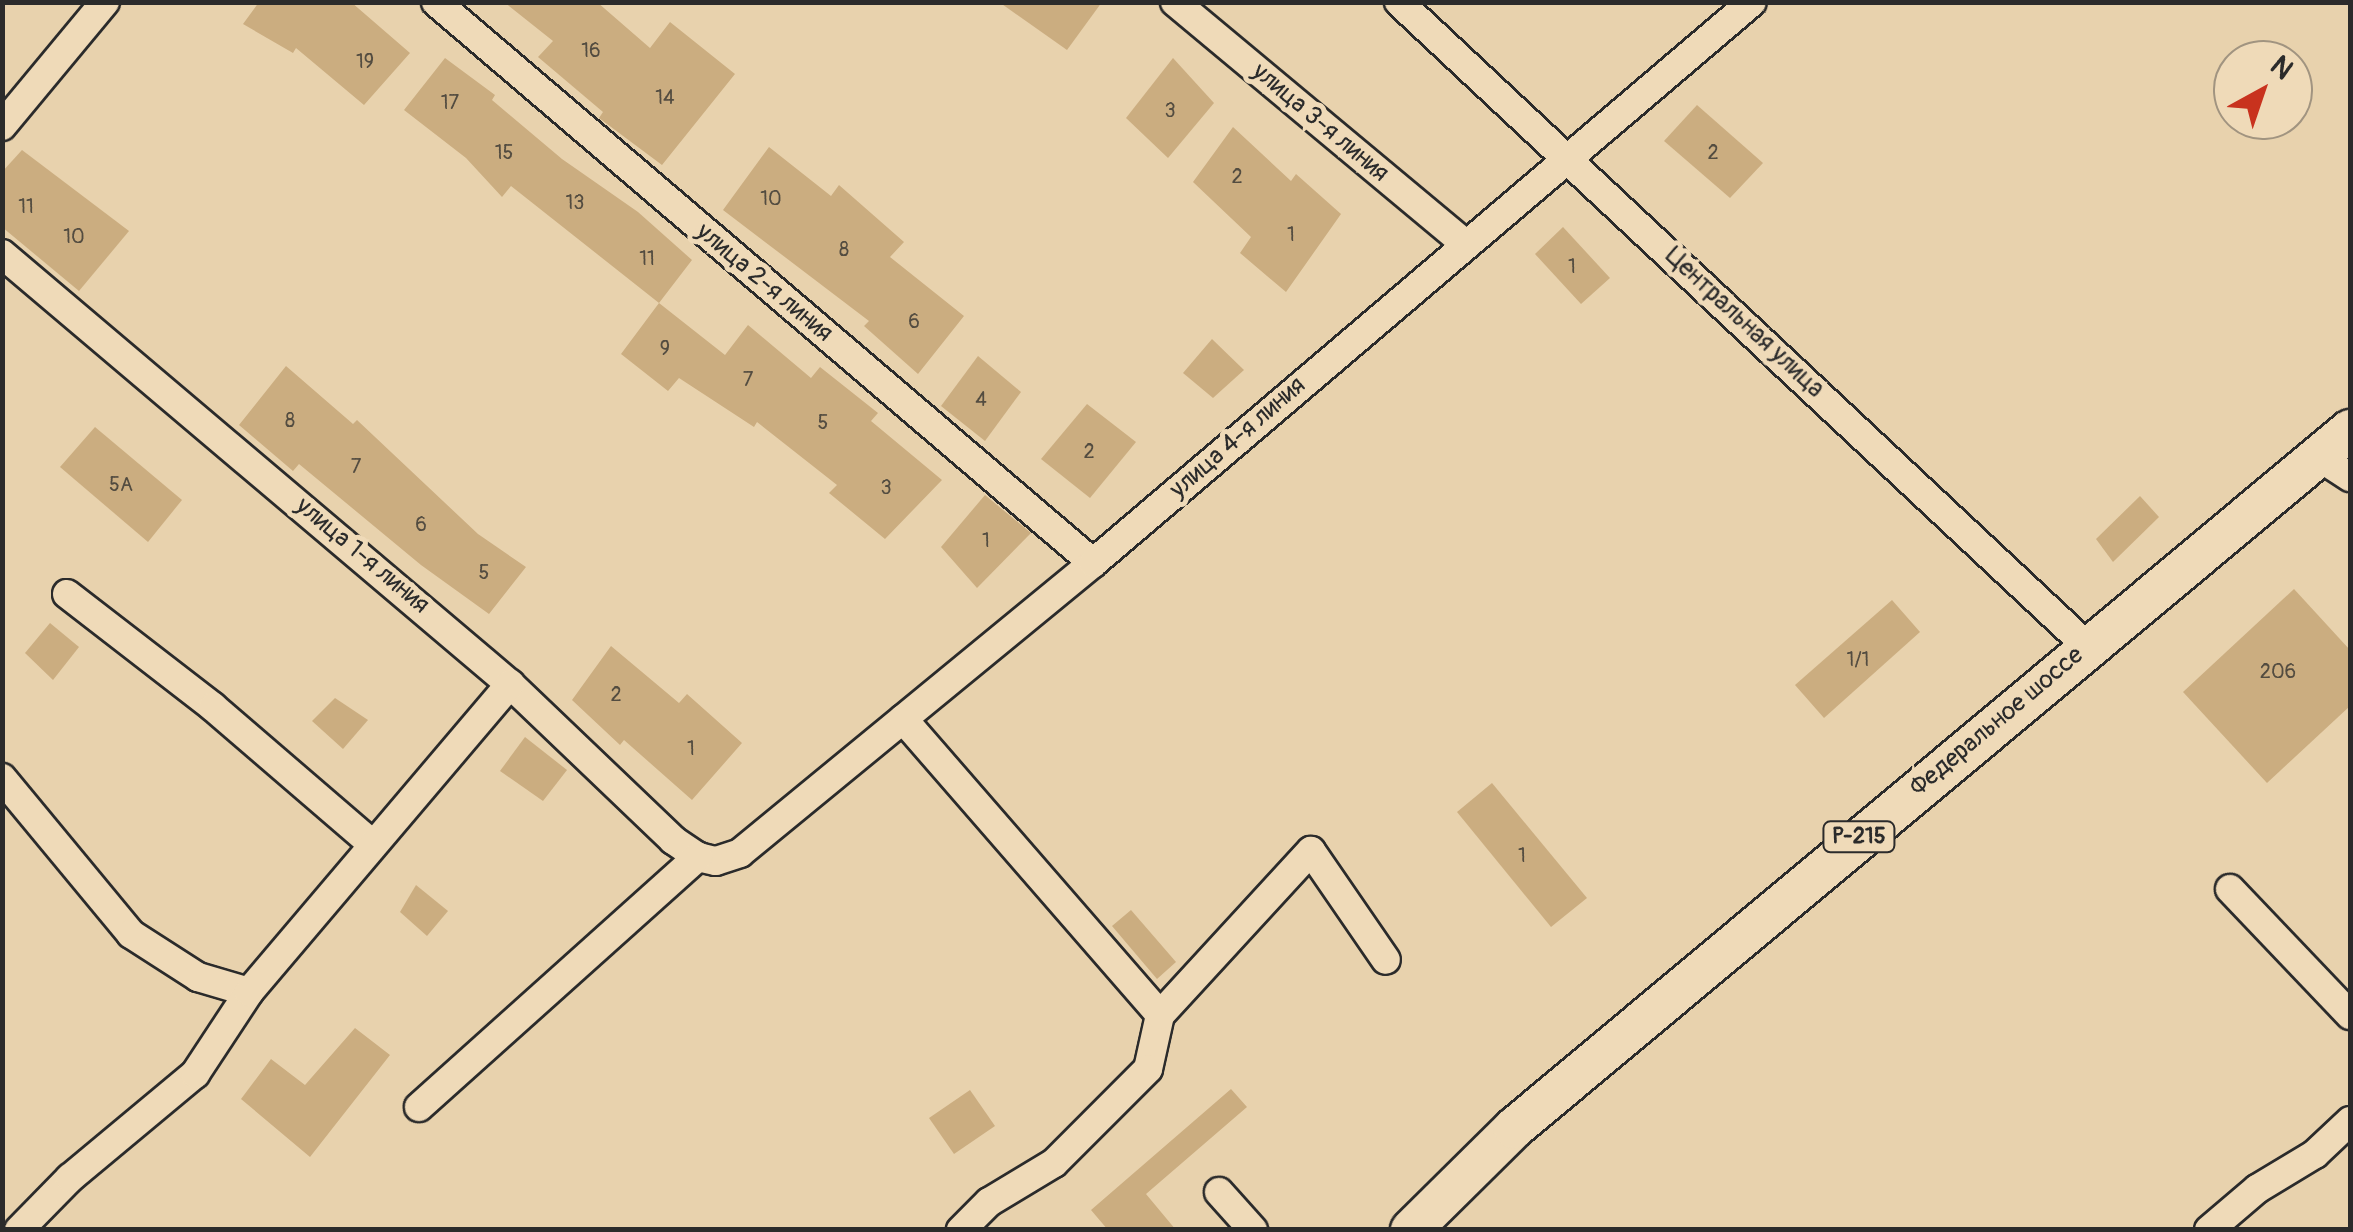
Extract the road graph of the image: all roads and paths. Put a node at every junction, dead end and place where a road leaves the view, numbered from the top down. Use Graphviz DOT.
graph roads {
  1 [pos="105,2"];
  2 [pos="436,2"];
  3 [pos="1175,2"];
  4 [pos="1399,2"];
  5 [pos="1752,2"];
  6 [pos="2,126"];
  7 [pos="1567,157"];
  8 [pos="1464,244"];
  9 [pos="2,254"];
  10 [pos="2350,430"];
  11 [pos="2335,467"];
  12 [pos="1093,564"];
  13 [pos="67,594"];
  14 [pos="2088,646"];
  15 [pos="510,684"];
  16 [pos="903,718"];
  17 [pos="2,778"];
  18 [pos="372,844"];
  19 [pos="707,859"];
  20 [pos="2230,889"];
  21 [pos="1386,960"];
  22 [pos="250,992"];
  23 [pos="1160,1015"];
  24 [pos="2350,1016"];
  25 [pos="419,1107"];
  26 [pos="2350,1121"];
  27 [pos="1218,1192"];
  28 [pos="19,1230"];
  29 [pos="961,1230"];
  30 [pos="1253,1230"];
  31 [pos="1410,1230"];
  32 [pos="2209,1230"];
  1 -- 6 [label="street"];
  2 -- 12 [label="street, улица 2-я линия"];
  3 -- 8 [label="street, улица 3-я линия"];
  4 -- 7 [label="street, Центральная улица"];
  5 -- 7 [label="street, улица 4-я линия"];
  7 -- 8 [label="street, улица 4-я линия"];
  7 -- 14 [label="street, Центральная улица"];
  8 -- 12 [label="street, улица 4-я линия"];
  9 -- 15 [label="street, улица 1-я линия"];
  10 -- 11 [label="highway, Р-215"];
  11 -- 14 [label="highway, Федеральное шоссе / Р-215"];
  12 -- 16 [label="street, улица 4-я линия"];
  13 -- 18 [label="street"];
  14 -- 31 [label="highway, Федеральное шоссе / Р-215"];
  15 -- 18 [label="street"];
  15 -- 19 [label="street, улица 1-я линия"];
  16 -- 19 [label="street, улица 4-я линия"];
  16 -- 23 [label="street"];
  17 -- 22 [label="street"];
  18 -- 22 [label="street"];
  19 -- 25 [label="street, улица 4-я линия"];
  20 -- 24 [label="street"];
  21 -- 23 [label="street"];
  22 -- 28 [label="street"];
  23 -- 29 [label="street"];
  26 -- 32 [label="street"];
  27 -- 30 [label="street"];
}
